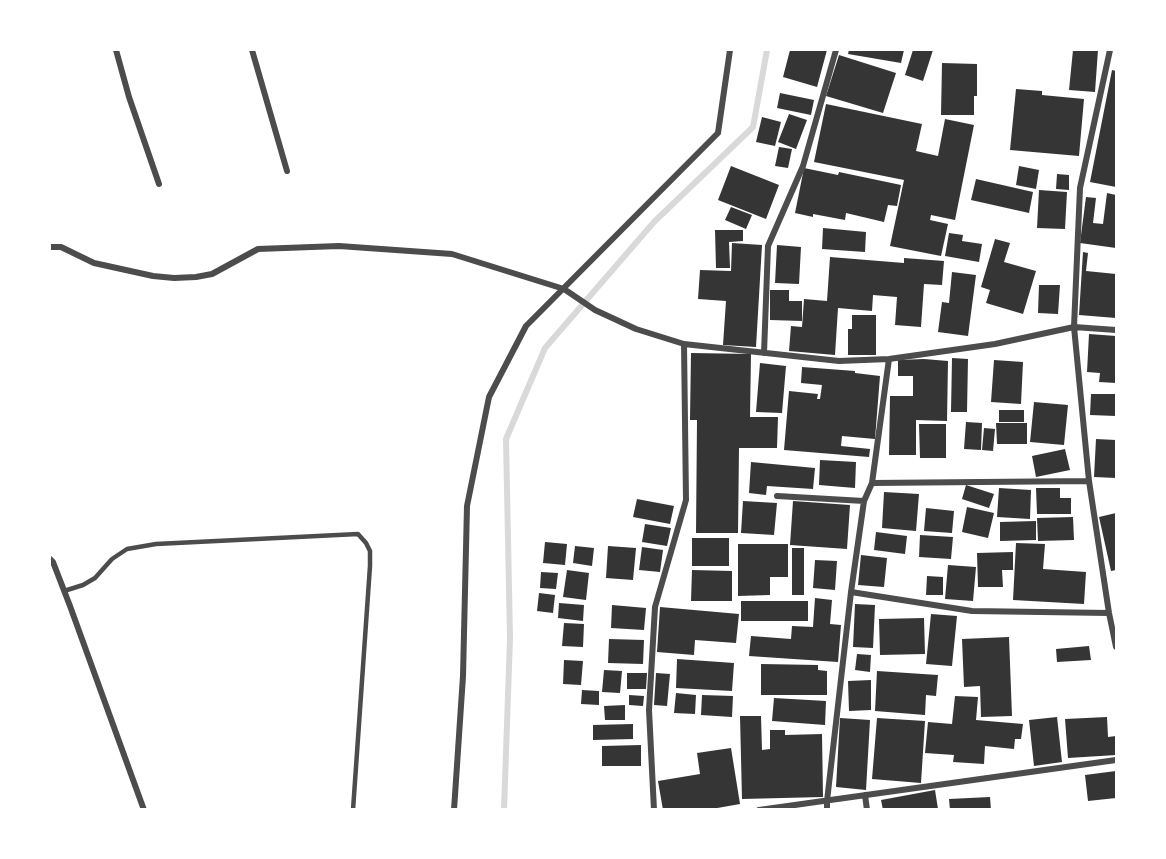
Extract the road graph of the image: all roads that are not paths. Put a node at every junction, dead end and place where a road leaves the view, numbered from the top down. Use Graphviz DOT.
graph roads {
  1 [pos="116,50"];
  2 [pos="252,50"];
  3 [pos="730,50"];
  4 [pos="836,50"];
  5 [pos="1110,50"];
  6 [pos="1108,59"];
  7 [pos="1116,61"];
  8 [pos="286,171"];
  9 [pos="159,184"];
  10 [pos="50,247"];
  11 [pos="564,289"];
  12 [pos="1074,327"];
  13 [pos="1116,330"];
  14 [pos="684,344"];
  15 [pos="764,353"];
  16 [pos="889,359"];
  17 [pos="1089,481"];
  18 [pos="872,483"];
  19 [pos="777,496"];
  20 [pos="864,501"];
  21 [pos="50,559"];
  22 [pos="64,591"];
  23 [pos="851,592"];
  24 [pos="1109,614"];
  25 [pos="1116,647"];
  26 [pos="1116,760"];
  27 [pos="866,795"];
  28 [pos="827,801"];
  29 [pos="144,810"];
  30 [pos="353,810"];
  31 [pos="454,810"];
  32 [pos="654,810"];
  33 [pos="759,810"];
  34 [pos="827,810"];
  35 [pos="867,810"];
  1 -- 9 [label="street"];
  2 -- 8 [label="street"];
  3 -- 11 [label="street"];
  4 -- 15 [label="street"];
  5 -- 6 [label="street"];
  6 -- 7 [label="street"];
  6 -- 12 [label="street"];
  10 -- 11 [label="street"];
  11 -- 14 [label="street"];
  11 -- 31 [label="street"];
  12 -- 13 [label="street"];
  12 -- 16 [label="street"];
  12 -- 17 [label="street"];
  14 -- 15 [label="street"];
  14 -- 32 [label="street"];
  15 -- 16 [label="street"];
  16 -- 18 [label="street"];
  17 -- 18 [label="street"];
  17 -- 24 [label="street"];
  18 -- 20 [label="street"];
  19 -- 20 [label="street"];
  20 -- 23 [label="street"];
  21 -- 22 [label="street"];
  22 -- 29 [label="street"];
  22 -- 30 [label="lane"];
  23 -- 24 [label="street"];
  23 -- 28 [label="street"];
  24 -- 25 [label="street"];
  26 -- 27 [label="street"];
  27 -- 28 [label="street"];
  27 -- 35 [label="street"];
  28 -- 33 [label="street"];
  28 -- 34 [label="street"];
}
